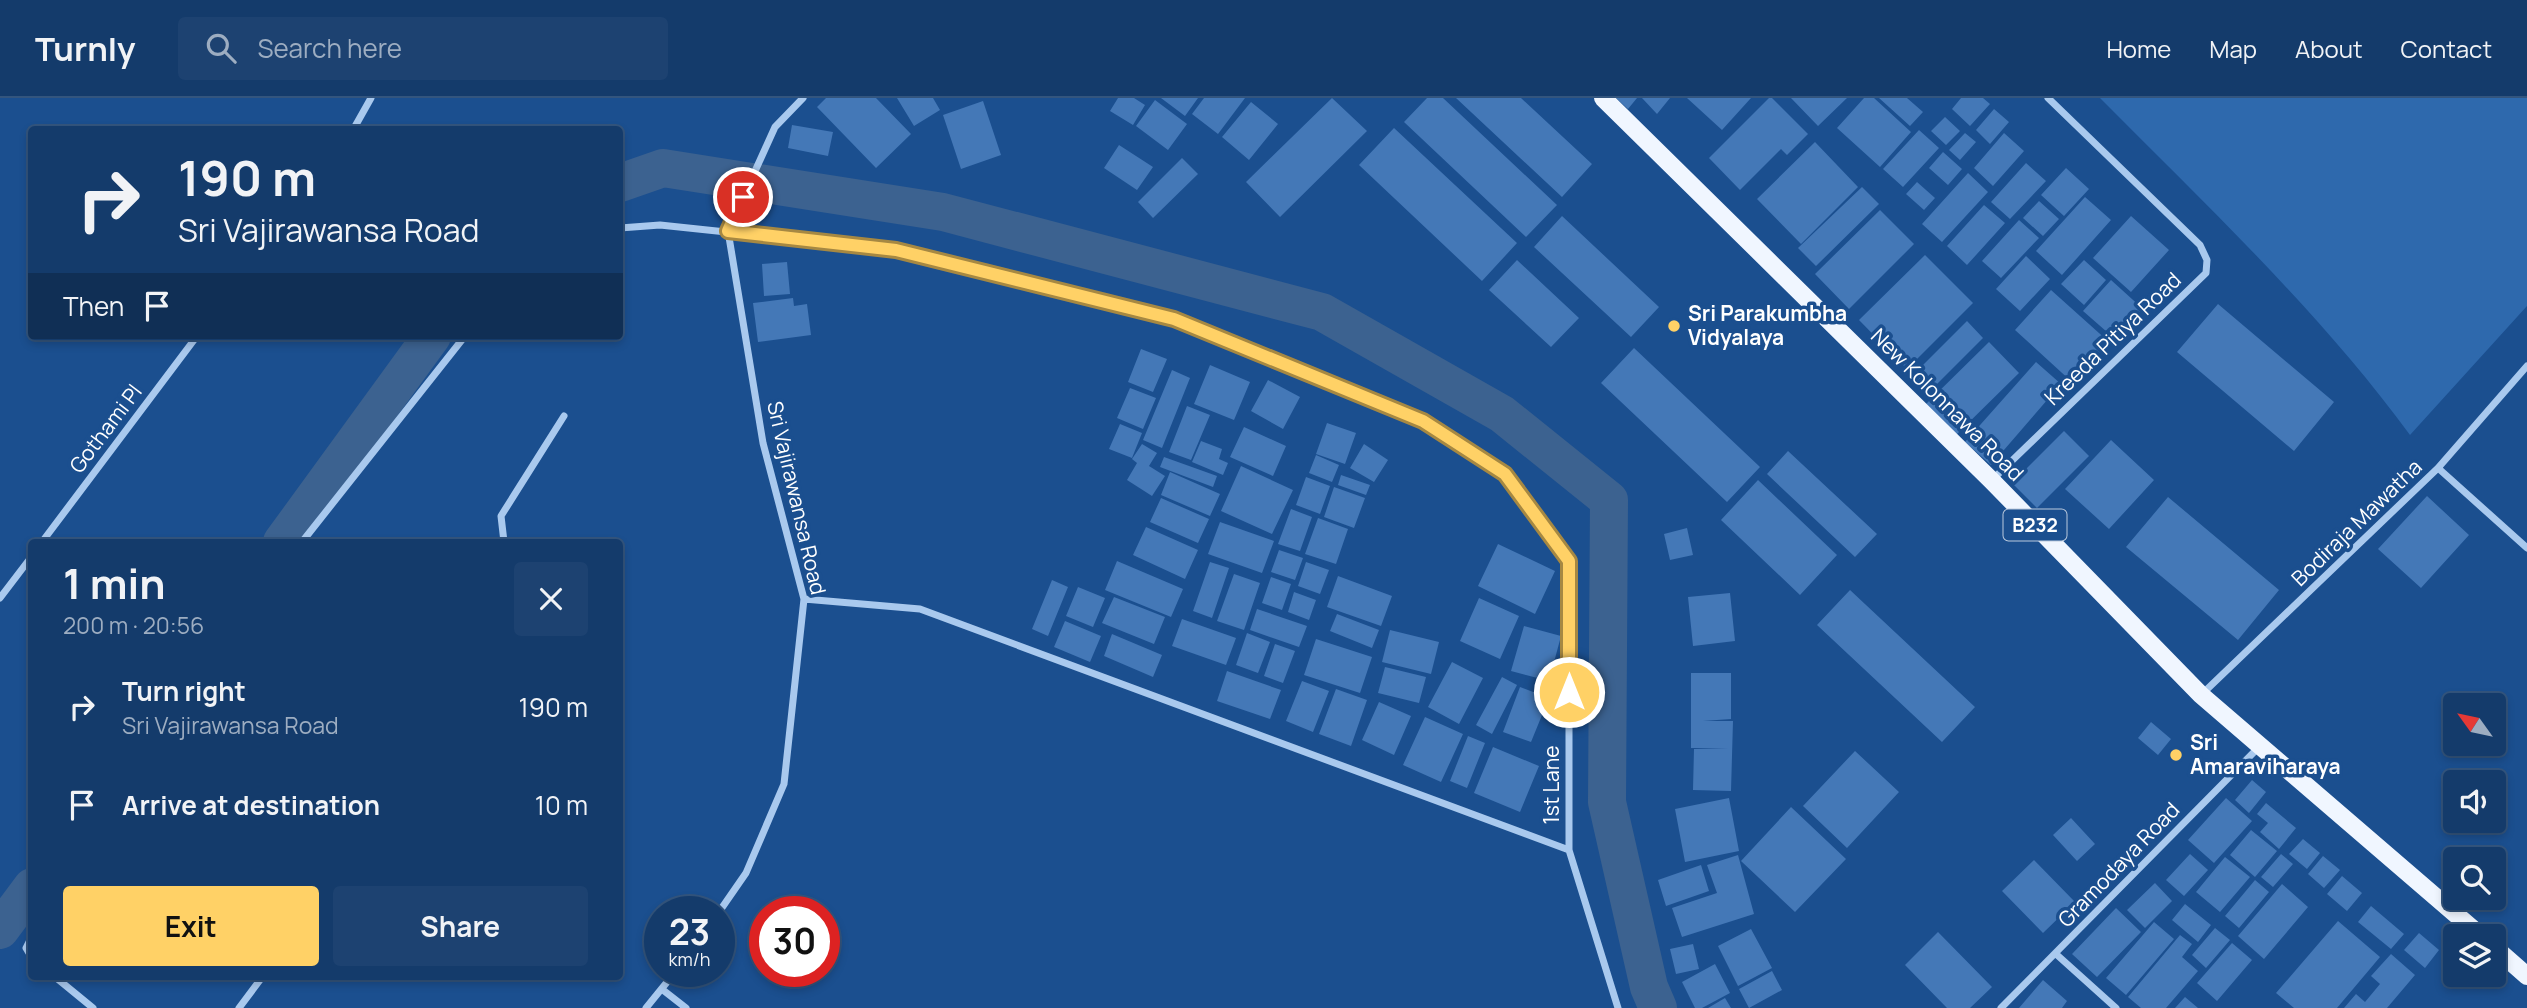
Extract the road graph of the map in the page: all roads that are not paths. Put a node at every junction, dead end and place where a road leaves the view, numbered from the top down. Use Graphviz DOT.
graph roads {
  1 [pos="372,98"];
  2 [pos="803,98"];
  3 [pos="1604,98"];
  4 [pos="2048,98"];
  5 [pos="355,126"];
  6 [pos="623,228"];
  7 [pos="728,231"];
  8 [pos="194,340"];
  9 [pos="462,340"];
  10 [pos="2527,366"];
  11 [pos="564,416"];
  12 [pos="2438,468"];
  13 [pos="1991,480"];
  14 [pos="44,539"];
  15 [pos="304,539"];
  16 [pos="504,539"];
  17 [pos="2527,548"];
  18 [pos="28,561"];
  19 [pos="0,598"];
  20 [pos="804,599"];
  21 [pos="2201,695"];
  22 [pos="2260,745"];
  23 [pos="1569,850"];
  24 [pos="730,896"];
  25 [pos="2468,924"];
  26 [pos="2056,954"];
  27 [pos="2506,958"];
  28 [pos="2527,976"];
  29 [pos="59,980"];
  30 [pos="260,980"];
  31 [pos="665,987"];
  32 [pos="663,990"];
  33 [pos="93,1008"];
  34 [pos="239,1008"];
  35 [pos="646,1008"];
  36 [pos="686,1008"];
  37 [pos="1618,1008"];
  38 [pos="2001,1008"];
  39 [pos="2116,1008"];
  1 -- 5 [label="street"];
  2 -- 7 [label="street"];
  3 -- 13 [label="main road, New Kolonnawa Road / B232"];
  4 -- 13 [label="street, Kreeda Pitiya Road"];
  6 -- 7 [label="street, 1st Lane"];
  7 -- 20 [label="street, Sri Vajirawansa Road"];
  7 -- 23 [label="street, 1st Lane"];
  8 -- 14 [label="street, Gothami Pl"];
  9 -- 15 [label="street"];
  10 -- 12 [label="street, Bodiraja Mawatha"];
  11 -- 16 [label="street"];
  12 -- 17 [label="street"];
  12 -- 21 [label="street, Bodiraja Mawatha"];
  13 -- 21 [label="main road, New Kolonnawa Road / B232"];
  18 -- 19 [label="street"];
  20 -- 23 [label="street"];
  20 -- 24 [label="street, Sri Vajirawansa Road"];
  21 -- 22 [label="main road, New Kolonnawa Road / B232"];
  22 -- 25 [label="main road, New Kolonnawa Road / B232"];
  22 -- 26 [label="street, Gramodaya Road"];
  23 -- 37 [label="street, 1st Lane"];
  26 -- 38 [label="street, Gramodaya Road"];
  26 -- 39 [label="street"];
  27 -- 28 [label="main road"];
  29 -- 33 [label="street"];
  30 -- 34 [label="street"];
  31 -- 32 [label="street"];
  32 -- 35 [label="street"];
  32 -- 36 [label="street"];
}
